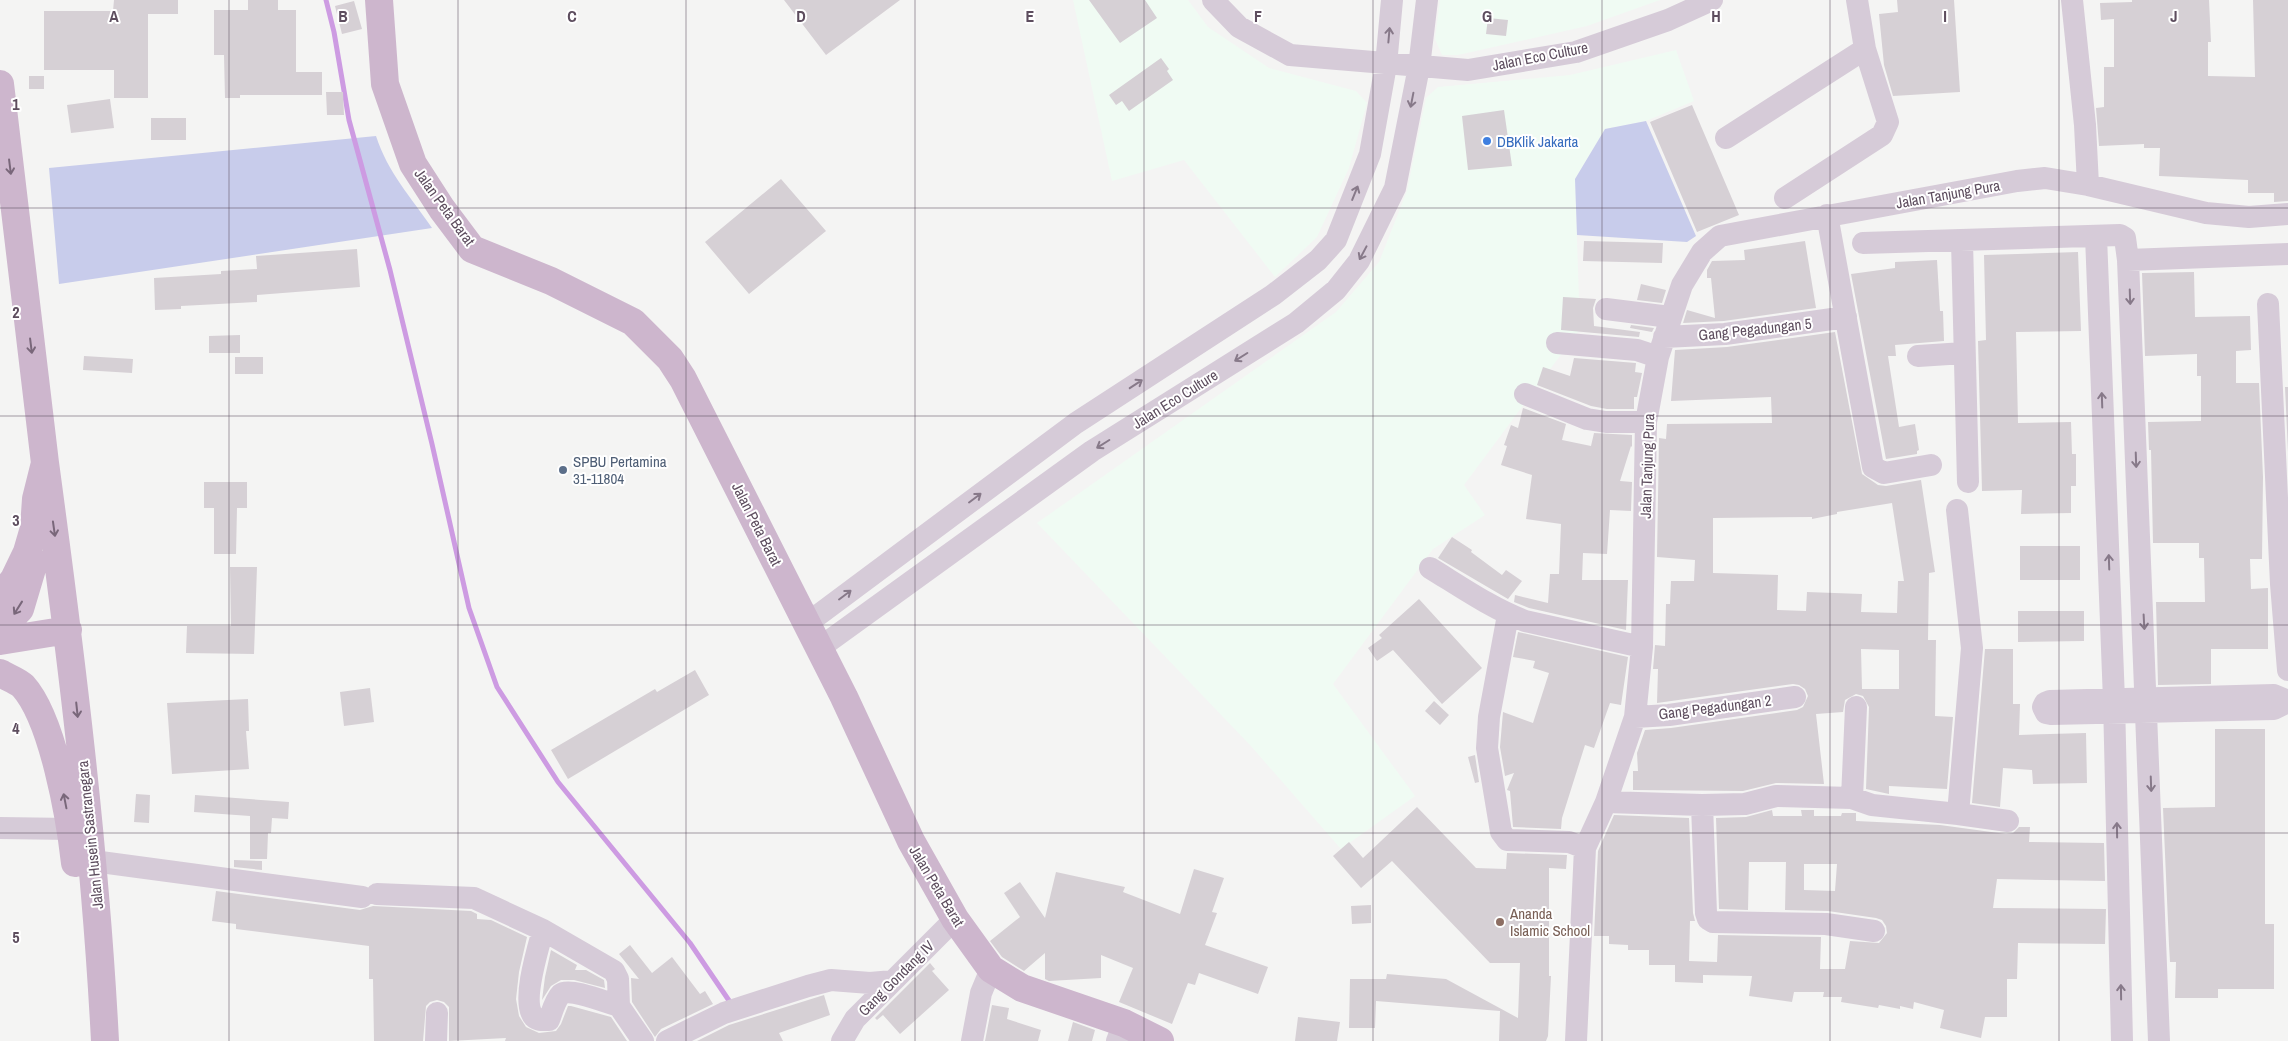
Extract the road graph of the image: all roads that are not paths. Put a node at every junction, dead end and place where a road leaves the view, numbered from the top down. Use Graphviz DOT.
graph roads {
  1 [pos="379,0"];
  2 [pos="1214,0"];
  3 [pos="1392,0"];
  4 [pos="1427,0"];
  5 [pos="1712,0"];
  6 [pos="1857,0"];
  7 [pos="2072,0"];
  8 [pos="1865,49"];
  9 [pos="1386,64"];
  10 [pos="1419,66"];
  11 [pos="0,84"];
  12 [pos="1726,138"];
  13 [pos="2088,185"];
  14 [pos="1785,198"];
  15 [pos="2288,214"];
  16 [pos="1827,215"];
  17 [pos="2096,236"];
  18 [pos="1962,241"];
  19 [pos="1863,243"];
  20 [pos="2288,254"];
  21 [pos="2128,260"];
  22 [pos="1273,295"];
  23 [pos="2268,304"];
  24 [pos="1606,309"];
  25 [pos="1846,317"];
  26 [pos="1296,323"];
  27 [pos="1664,337"];
  28 [pos="1557,343"];
  29 [pos="1964,353"];
  30 [pos="1918,356"];
  31 [pos="2280,374"];
  32 [pos="1525,394"];
  33 [pos="1646,422"];
  34 [pos="45,463"];
  35 [pos="1931,465"];
  36 [pos="2283,478"];
  37 [pos="1968,482"];
  38 [pos="1957,510"];
  39 [pos="34,528"];
  40 [pos="1430,568"];
  41 [pos="2285,584"];
  42 [pos="0,597"];
  43 [pos="803,615"];
  44 [pos="1508,615"];
  45 [pos="0,629"];
  46 [pos="68,630"];
  47 [pos="0,641"];
  48 [pos="1642,647"];
  49 [pos="818,649"];
  50 [pos="2288,670"];
  51 [pos="0,673"];
  52 [pos="1795,697"];
  53 [pos="2288,702"];
  54 [pos="2115,706"];
  55 [pos="2148,706"];
  56 [pos="1856,707"];
  57 [pos="1635,716"];
  58 [pos="1852,798"];
  59 [pos="1606,802"];
  60 [pos="1702,805"];
  61 [pos="1958,814"];
  62 [pos="2008,821"];
  63 [pos="0,828"];
  64 [pos="60,829"];
  65 [pos="1585,848"];
  66 [pos="93,861"];
  67 [pos="956,919"];
  68 [pos="543,930"];
  69 [pos="1874,931"];
  70 [pos="991,969"];
  71 [pos="892,982"];
  72 [pos="619,1006"];
  73 [pos="437,1013"];
  74 [pos="1120,1032"];
  75 [pos="88,1041"];
  76 [pos="105,1041"];
  77 [pos="436,1041"];
  78 [pos="643,1041"];
  79 [pos="667,1041"];
  80 [pos="842,1041"];
  81 [pos="972,1041"];
  82 [pos="1160,1041"];
  83 [pos="1576,1041"];
  84 [pos="2122,1041"];
  85 [pos="2159,1041"];
  1 -- 43 [label="main road, Jalan Peta Barat"];
  2 -- 9 [label="street, Jalan Eco Culture"];
  9 -- 3 [label="street, one-way"];
  4 -- 10 [label="street, Jalan Eco Culture"];
  5 -- 10 [label="street, Jalan Eco Culture"];
  6 -- 8 [label="street"];
  7 -- 13 [label="street"];
  8 -- 12 [label="street"];
  8 -- 14 [label="street"];
  9 -- 10 [label="street, Jalan Eco Culture"];
  22 -- 9 [label="street, one-way"];
  10 -- 26 [label="street, Jalan Eco Culture, one-way"];
  11 -- 34 [label="main road, Jalan Husein Sastranegara, one-way"];
  13 -- 15 [label="street, Jalan Tanjung Pura"];
  13 -- 16 [label="street, Jalan Tanjung Pura"];
  16 -- 25 [label="street"];
  16 -- 27 [label="street, Jalan Tanjung Pura"];
  17 -- 18 [label="street"];
  17 -- 21 [label="street"];
  54 -- 17 [label="street, one-way"];
  18 -- 19 [label="street"];
  18 -- 29 [label="street"];
  20 -- 21 [label="street"];
  21 -- 55 [label="street, one-way"];
  22 -- 26 [label="street"];
  43 -- 22 [label="street, one-way"];
  23 -- 31 [label="street"];
  24 -- 27 [label="street"];
  25 -- 27 [label="street, Gang Pegadungan 5"];
  25 -- 35 [label="street"];
  26 -- 49 [label="street, Jalan Eco Culture, one-way"];
  27 -- 28 [label="street"];
  27 -- 33 [label="street, Jalan Tanjung Pura"];
  29 -- 30 [label="street"];
  29 -- 37 [label="street"];
  31 -- 36 [label="street"];
  32 -- 33 [label="street"];
  33 -- 48 [label="street, Jalan Tanjung Pura"];
  34 -- 39 [label="main road, Jalan Husein Sastranegara"];
  34 -- 46 [label="main road, Jalan Husein Sastranegara, one-way"];
  36 -- 41 [label="street"];
  38 -- 61 [label="street"];
  39 -- 42 [label="main road, Jalan Husein Sastranegara"];
  39 -- 45 [label="main road, one-way"];
  40 -- 44 [label="street"];
  41 -- 50 [label="street"];
  43 -- 49 [label="main road, Jalan Peta Barat"];
  44 -- 48 [label="street"];
  44 -- 65 [label="street"];
  46 -- 47 [label="main road"];
  46 -- 66 [label="main road, Jalan Husein Sastranegara, one-way"];
  48 -- 57 [label="street, Jalan Tanjung Pura"];
  49 -- 67 [label="main road, Jalan Peta Barat"];
  64 -- 51 [label="main road, Jalan Husein Sastranegara, one-way"];
  52 -- 57 [label="street, Gang Pegadungan 2"];
  53 -- 55 [label="street"];
  54 -- 55 [label="street"];
  84 -- 54 [label="street, one-way"];
  55 -- 85 [label="street, one-way"];
  56 -- 58 [label="street"];
  57 -- 59 [label="street, Jalan Tanjung Pura"];
  58 -- 60 [label="street"];
  58 -- 61 [label="street"];
  59 -- 60 [label="street"];
  59 -- 65 [label="street, Jalan Tanjung Pura"];
  60 -- 69 [label="street"];
  61 -- 62 [label="street"];
  63 -- 64 [label="street"];
  64 -- 75 [label="main road, Jalan Husein Sastranegara"];
  65 -- 83 [label="street, Jalan Tanjung Pura"];
  66 -- 68 [label="street"];
  66 -- 76 [label="main road, Jalan Husein Sastranegara"];
  67 -- 70 [label="main road, Jalan Peta Barat"];
  67 -- 71 [label="street, Gang Gondang IV"];
  68 -- 72 [label="street"];
  68 -- 72 [label="street"];
  70 -- 74 [label="main road, Jalan Peta Barat"];
  70 -- 81 [label="street"];
  71 -- 79 [label="street"];
  71 -- 80 [label="street, Gang Gondang IV"];
  72 -- 78 [label="street"];
  73 -- 77 [label="street"];
  74 -- 82 [label="main road, Jalan Peta Barat"];
}
